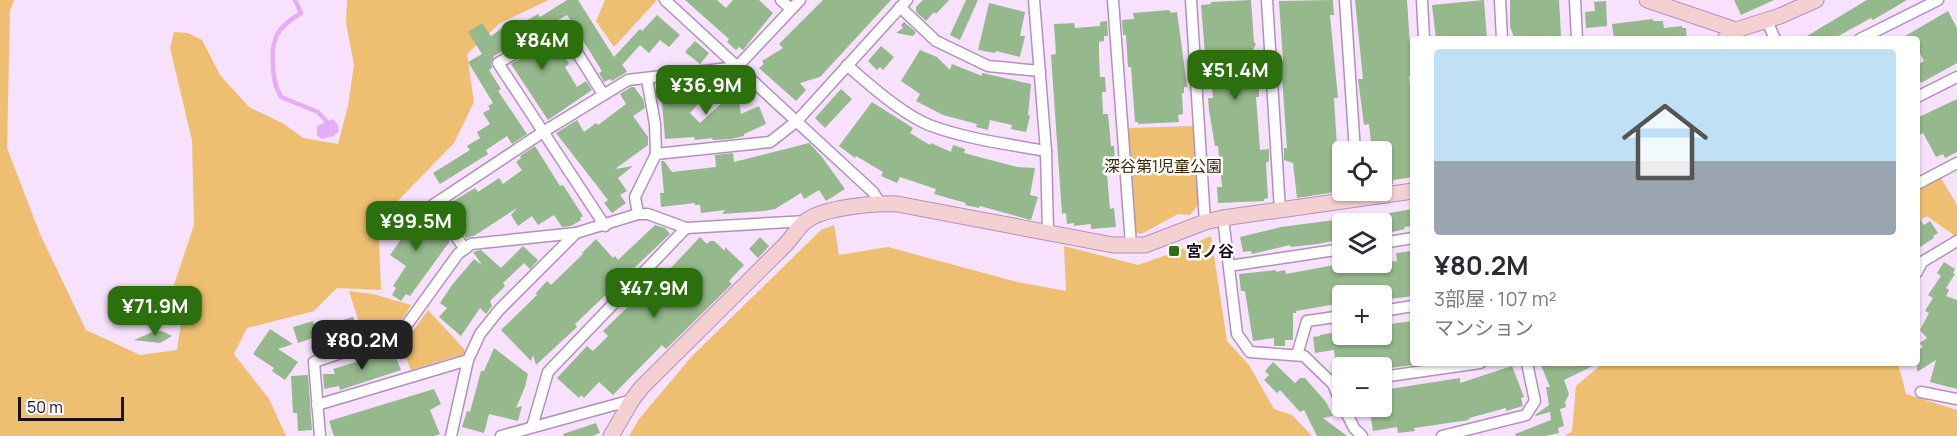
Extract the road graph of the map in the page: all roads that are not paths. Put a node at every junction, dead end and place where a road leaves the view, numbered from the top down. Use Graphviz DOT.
graph roads {
  1 [pos="665,0"];
  2 [pos="781,0"];
  3 [pos="800,0"];
  4 [pos="1035,0"];
  5 [pos="1113,0"];
  6 [pos="1191,0"];
  7 [pos="1267,0"];
  8 [pos="1345,0"];
  9 [pos="1422,0"];
  10 [pos="1500,0"];
  11 [pos="1575,0"];
  12 [pos="1647,0"];
  13 [pos="1816,0"];
  14 [pos="1938,0"];
  15 [pos="903,4"];
  16 [pos="791,9"];
  17 [pos="1767,21"];
  18 [pos="1730,35"];
  19 [pos="1424,36"];
  20 [pos="1502,36"];
  21 [pos="1577,36"];
  22 [pos="1774,36"];
  23 [pos="1866,36"];
  24 [pos="847,65"];
  25 [pos="737,67"];
  26 [pos="1040,70"];
  27 [pos="1957,77"];
  28 [pos="647,79"];
  29 [pos="603,94"];
  30 [pos="1920,96"];
  31 [pos="797,121"];
  32 [pos="543,132"];
  33 [pos="1354,141"];
  34 [pos="1046,151"];
  35 [pos="656,154"];
  36 [pos="1957,163"];
  37 [pos="1920,182"];
  38 [pos="1410,191"];
  39 [pos="1392,193"];
  40 [pos="1332,200"];
  41 [pos="880,203"];
  42 [pos="1280,210"];
  43 [pos="638,214"];
  44 [pos="1222,219"];
  45 [pos="807,220"];
  46 [pos="1205,222"];
  47 [pos="605,226"];
  48 [pos="686,228"];
  49 [pos="1047,232"];
  50 [pos="576,233"];
  51 [pos="1410,238"];
  52 [pos="1392,241"];
  53 [pos="1957,242"];
  54 [pos="1131,245"];
  55 [pos="465,249"];
  56 [pos="1332,251"];
  57 [pos="1229,266"];
  58 [pos="1920,266"];
  59 [pos="1410,306"];
  60 [pos="1392,309"];
  61 [pos="1332,317"];
  62 [pos="1297,354"];
  63 [pos="468,360"];
  64 [pos="1457,366"];
  65 [pos="1528,366"];
  66 [pos="1392,376"];
  67 [pos="1332,378"];
  68 [pos="1921,392"];
  69 [pos="1957,399"];
  70 [pos="632,400"];
  71 [pos="317,405"];
  72 [pos="1348,417"];
  73 [pos="532,427"];
  74 [pos="320,436"];
  75 [pos="451,436"];
  76 [pos="501,436"];
  77 [pos="610,436"];
  78 [pos="1362,436"];
  79 [pos="1442,436"];
  1 -- 25 [label="street"];
  2 -- 16 [label="street"];
  3 -- 16 [label="street"];
  4 -- 26 [label="street"];
  5 -- 54 [label="street"];
  6 -- 46 [label="street"];
  7 -- 42 [label="street"];
  8 -- 33 [label="street"];
  9 -- 19 [label="street"];
  10 -- 20 [label="street"];
  11 -- 21 [label="street"];
  12 -- 18 [label="street"];
  13 -- 17 [label="street"];
  14 -- 23 [label="street"];
  15 -- 24 [label="street"];
  15 -- 26 [label="street"];
  16 -- 25 [label="street"];
  17 -- 18 [label="street"];
  17 -- 22 [label="street"];
  24 -- 31 [label="street"];
  24 -- 34 [label="street"];
  25 -- 28 [label="street"];
  25 -- 31 [label="street"];
  26 -- 34 [label="street"];
  27 -- 30 [label="street"];
  28 -- 29 [label="street"];
  28 -- 35 [label="street"];
  29 -- 32 [label="street"];
  29 -- 32 [label="street"];
  31 -- 35 [label="street"];
  31 -- 41 [label="street"];
  32 -- 47 [label="street"];
  32 -- 55 [label="street"];
  34 -- 49 [label="street"];
  35 -- 43 [label="street"];
  36 -- 37 [label="street"];
  38 -- 39 [label="street"];
  40 -- 42 [label="street"];
  41 -- 45 [label="street"];
  41 -- 49 [label="street"];
  42 -- 44 [label="street"];
  43 -- 47 [label="street"];
  43 -- 48 [label="street"];
  44 -- 46 [label="street"];
  44 -- 57 [label="street"];
  45 -- 48 [label="street"];
  45 -- 70 [label="street"];
  46 -- 54 [label="street"];
  47 -- 50 [label="street"];
  48 -- 73 [label="street"];
  49 -- 54 [label="street"];
  50 -- 55 [label="street"];
  50 -- 63 [label="street"];
  51 -- 52 [label="street"];
  53 -- 58 [label="street"];
  55 -- 71 [label="street"];
  56 -- 57 [label="street"];
  57 -- 62 [label="street"];
  59 -- 60 [label="street"];
  61 -- 62 [label="street"];
  62 -- 67 [label="street"];
  63 -- 71 [label="street"];
  63 -- 75 [label="street"];
  64 -- 66 [label="street"];
  65 -- 79 [label="street"];
  68 -- 69 [label="street"];
  70 -- 73 [label="street"];
  70 -- 77 [label="street"];
  71 -- 74 [label="street"];
  72 -- 78 [label="street"];
  73 -- 76 [label="street"];
}
